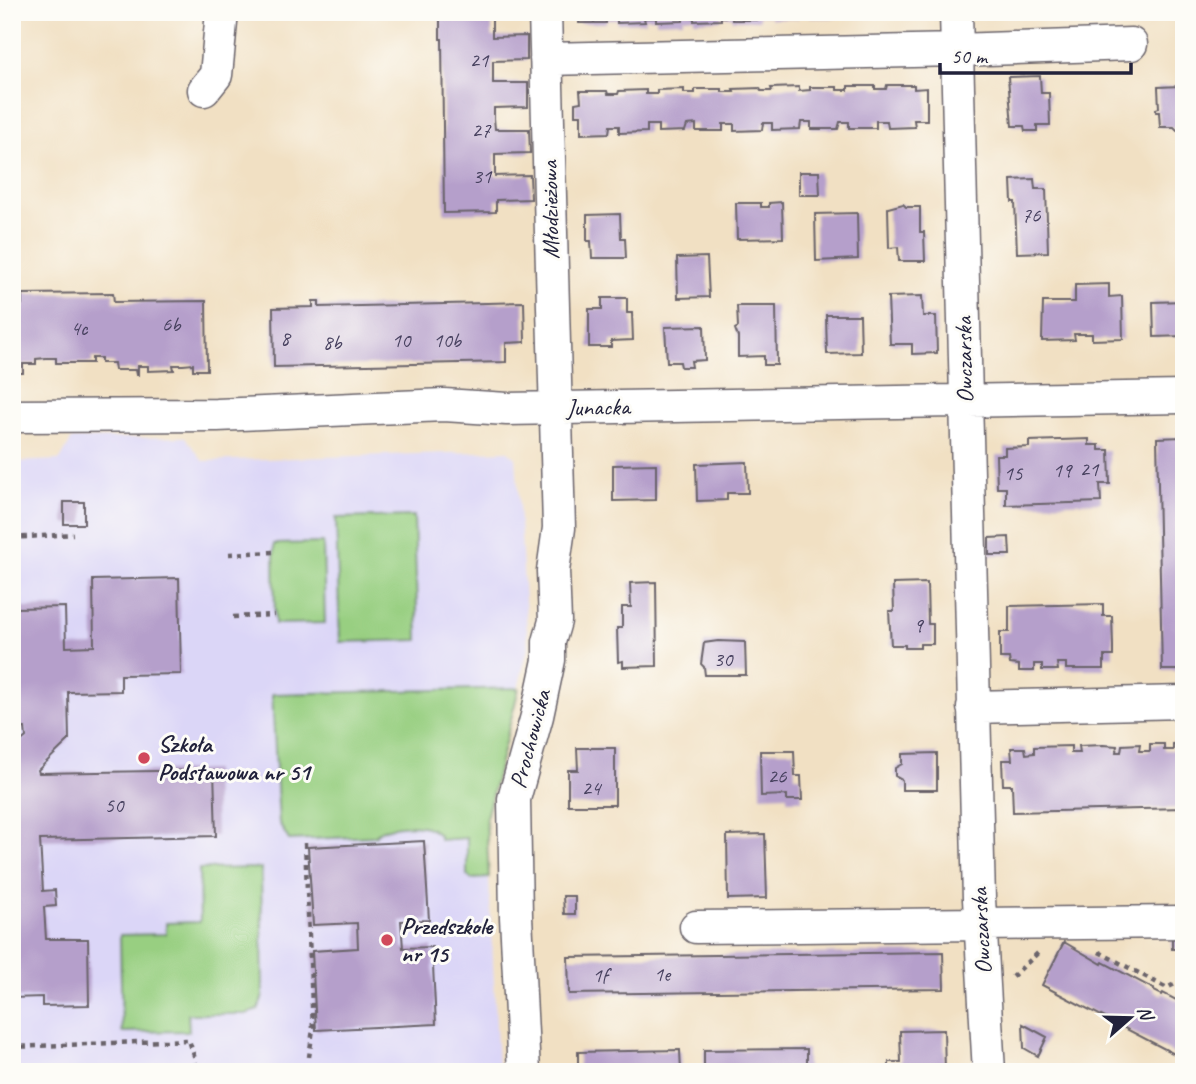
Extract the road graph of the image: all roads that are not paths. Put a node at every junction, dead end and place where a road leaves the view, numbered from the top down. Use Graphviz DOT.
graph roads {
  1 [pos="222,12"];
  2 [pos="545,12"];
  3 [pos="956,12"];
  4 [pos="1131,44"];
  5 [pos="957,50"];
  6 [pos="546,59"];
  7 [pos="204,90"];
  8 [pos="1184,397"];
  9 [pos="965,401"];
  10 [pos="555,407"];
  11 [pos="12,416"];
  12 [pos="1184,702"];
  13 [pos="973,707"];
  14 [pos="1184,922"];
  15 [pos="982,925"];
  16 [pos="696,927"];
  17 [pos="514,1057"];
  18 [pos="989,1072"];
  1 -- 7 [label="street"];
  2 -- 6 [label="street, Młodzieżowa"];
  3 -- 5 [label="street, Owczarska"];
  4 -- 5 [label="street"];
  5 -- 6 [label="street"];
  5 -- 9 [label="street, Owczarska"];
  6 -- 10 [label="street, Młodzieżowa"];
  8 -- 9 [label="street, Junacka"];
  9 -- 10 [label="street, Junacka"];
  9 -- 13 [label="street, Owczarska"];
  10 -- 11 [label="street, Junacka"];
  10 -- 17 [label="street, Prochowicka"];
  12 -- 13 [label="street"];
  13 -- 15 [label="street, Owczarska"];
  14 -- 15 [label="street"];
  15 -- 16 [label="street"];
  15 -- 18 [label="street, Owczarska"];
}
